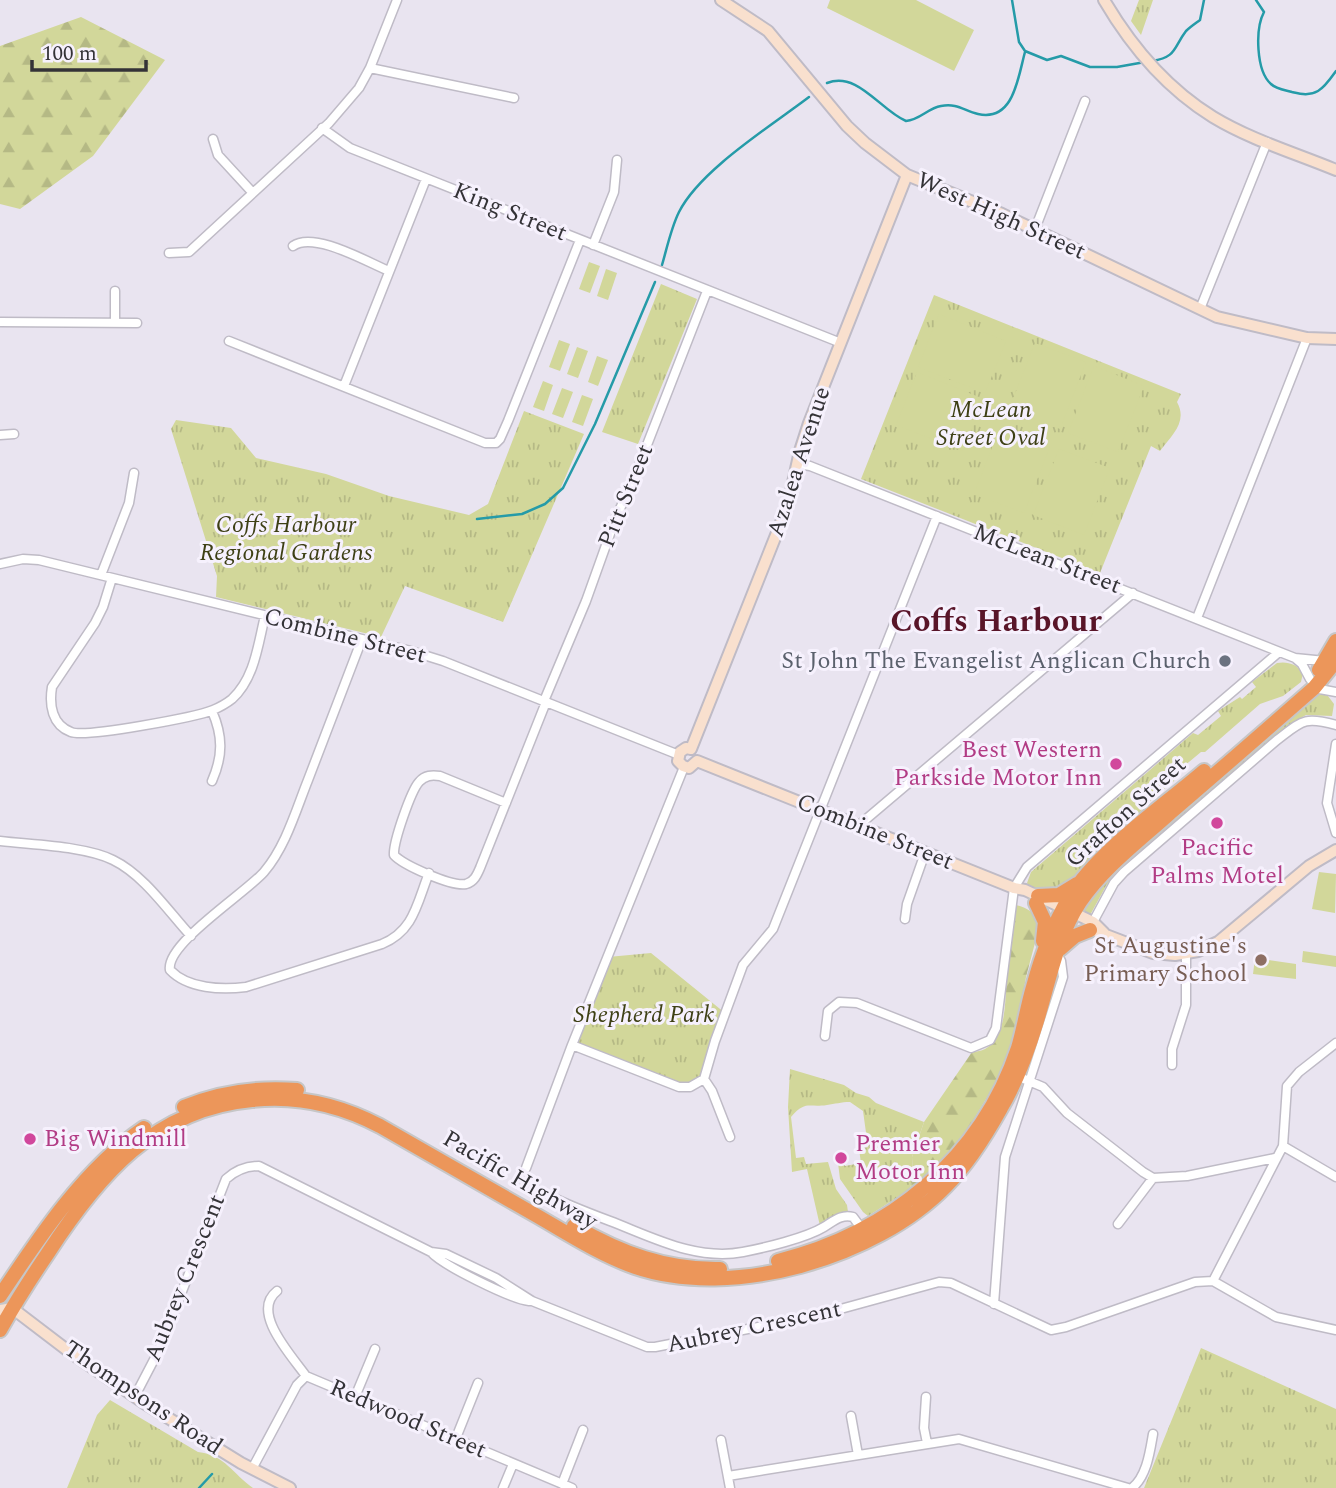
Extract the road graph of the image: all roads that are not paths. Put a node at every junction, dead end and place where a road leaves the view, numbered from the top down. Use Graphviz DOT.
graph roads {
  1 [pos="397,0"];
  2 [pos="721,0"];
  3 [pos="1104,0"];
  4 [pos="370,68"];
  5 [pos="514,99"];
  6 [pos="1085,101"];
  7 [pos="322,128"];
  8 [pos="213,139"];
  9 [pos="1267,142"];
  10 [pos="617,160"];
  11 [pos="1336,170"];
  12 [pos="907,175"];
  13 [pos="426,179"];
  14 [pos="253,192"];
  15 [pos="1035,229"];
  16 [pos="580,240"];
  17 [pos="593,244"];
  18 [pos="293,246"];
  19 [pos="169,253"];
  20 [pos="389,271"];
  21 [pos="116,291"];
  22 [pos="707,291"];
  23 [pos="1200,309"];
  24 [pos="0,322"];
  25 [pos="115,322"];
  26 [pos="137,323"];
  27 [pos="1307,338"];
  28 [pos="1336,339"];
  29 [pos="229,341"];
  30 [pos="841,343"];
  31 [pos="344,386"];
  32 [pos="15,434"];
  33 [pos="0,435"];
  34 [pos="798,464"];
  35 [pos="134,473"];
  36 [pos="937,516"];
  37 [pos="0,564"];
  38 [pos="101,575"];
  39 [pos="112,578"];
  40 [pos="1133,593"];
  41 [pos="265,615"];
  42 [pos="1196,618"];
  43 [pos="362,639"];
  44 [pos="1336,641"];
  45 [pos="1279,652"];
  46 [pos="1295,658"];
  47 [pos="1331,661"];
  48 [pos="1312,683"];
  49 [pos="1336,692"];
  50 [pos="545,702"];
  51 [pos="212,711"];
  52 [pos="1336,724"];
  53 [pos="1336,744"];
  54 [pos="691,749"];
  55 [pos="679,755"];
  56 [pos="697,761"];
  57 [pos="684,767"];
  58 [pos="212,781"];
  59 [pos="506,803"];
  60 [pos="820,810"];
  61 [pos="858,826"];
  62 [pos="1336,833"];
  63 [pos="0,841"];
  64 [pos="1336,850"];
  65 [pos="925,853"];
  66 [pos="429,873"];
  67 [pos="1081,882"];
  68 [pos="1014,888"];
  69 [pos="1037,900"];
  70 [pos="1067,914"];
  71 [pos="905,919"];
  72 [pos="1095,928"];
  73 [pos="191,936"];
  74 [pos="1061,952"];
  75 [pos="1185,954"];
  76 [pos="1033,986"];
  77 [pos="825,1036"];
  78 [pos="1336,1043"];
  79 [pos="572,1045"];
  80 [pos="1013,1060"];
  81 [pos="1172,1065"];
  82 [pos="1023,1078"];
  83 [pos="704,1079"];
  84 [pos="730,1137"];
  85 [pos="1283,1146"];
  86 [pos="1275,1158"];
  87 [pos="526,1168"];
  88 [pos="1336,1177"];
  89 [pos="1153,1178"];
  90 [pos="541,1192"];
  91 [pos="1118,1224"];
  92 [pos="866,1236"];
  93 [pos="34,1245"];
  94 [pos="1213,1281"];
  95 [pos="277,1291"];
  96 [pos="0,1296"];
  97 [pos="994,1304"];
  98 [pos="6,1309"];
  99 [pos="0,1330"];
  100 [pos="1336,1330"];
  101 [pos="375,1349"];
  102 [pos="306,1376"];
  103 [pos="478,1383"];
  104 [pos="135,1396"];
  105 [pos="355,1397"];
  106 [pos="926,1397"];
  107 [pos="851,1416"];
  108 [pos="583,1430"];
  109 [pos="1153,1434"];
  110 [pos="456,1438"];
  111 [pos="721,1440"];
  112 [pos="927,1443"];
  113 [pos="858,1455"];
  114 [pos="513,1464"];
  115 [pos="253,1469"];
  116 [pos="729,1476"];
  117 [pos="562,1484"];
  118 [pos="290,1488"];
  119 [pos="503,1488"];
  120 [pos="572,1488"];
  121 [pos="730,1488"];
  122 [pos="1130,1488"];
  1 -- 4 [label="street"];
  2 -- 12 [label="street, West High Street"];
  3 -- 9 [label="street"];
  4 -- 5 [label="street"];
  4 -- 7 [label="street"];
  6 -- 15 [label="street"];
  7 -- 13 [label="street, King Street"];
  7 -- 14 [label="street"];
  8 -- 14 [label="street"];
  9 -- 11 [label="street"];
  9 -- 23 [label="street"];
  10 -- 17 [label="street"];
  12 -- 15 [label="street, West High Street"];
  12 -- 30 [label="street, Azalea Avenue"];
  13 -- 16 [label="street, King Street"];
  13 -- 20 [label="street"];
  14 -- 19 [label="street"];
  15 -- 23 [label="street, West High Street"];
  16 -- 17 [label="street, King Street"];
  16 -- 31 [label="street"];
  17 -- 22 [label="street, King Street"];
  18 -- 20 [label="street"];
  20 -- 31 [label="street"];
  21 -- 25 [label="street"];
  22 -- 30 [label="street, King Street"];
  22 -- 50 [label="street, Pitt Street"];
  23 -- 27 [label="street, West High Street"];
  24 -- 25 [label="street"];
  25 -- 26 [label="street"];
  27 -- 28 [label="street, West High Street"];
  27 -- 42 [label="street"];
  29 -- 31 [label="street"];
  30 -- 34 [label="street, Azalea Avenue"];
  32 -- 33 [label="street"];
  34 -- 36 [label="street, McLean Street"];
  34 -- 54 [label="street, Azalea Avenue"];
  35 -- 38 [label="street"];
  36 -- 40 [label="street, McLean Street"];
  36 -- 60 [label="street"];
  37 -- 38 [label="street, Combine Street"];
  38 -- 39 [label="street, Combine Street"];
  39 -- 41 [label="street, Combine Street"];
  39 -- 51 [label="street"];
  40 -- 42 [label="street, McLean Street"];
  40 -- 61 [label="street"];
  41 -- 43 [label="street, Combine Street"];
  41 -- 51 [label="street"];
  42 -- 45 [label="street, McLean Street"];
  43 -- 50 [label="street, Combine Street"];
  43 -- 73 [label="street"];
  44 -- 47 [label="highway, Grafton Street"];
  45 -- 46 [label="street, McLean Street"];
  45 -- 68 [label="street"];
  46 -- 47 [label="street, McLean Street"];
  46 -- 48 [label="street"];
  47 -- 48 [label="highway, Grafton Street"];
  48 -- 49 [label="street"];
  48 -- 67 [label="highway, Grafton Street"];
  48 -- 70 [label="highway, Grafton Street"];
  50 -- 55 [label="street, Combine Street"];
  50 -- 59 [label="street, Pitt Street"];
  51 -- 58 [label="street"];
  52 -- 72 [label="street, Grafton Street"];
  53 -- 62 [label="street"];
  54 -- 55 [label="street"];
  54 -- 56 [label="street"];
  55 -- 57 [label="street"];
  56 -- 57 [label="street"];
  56 -- 60 [label="street, Combine Street"];
  57 -- 79 [label="street"];
  59 -- 66 [label="street, Pitt Street"];
  59 -- 66 [label="street"];
  60 -- 61 [label="street, Combine Street"];
  60 -- 83 [label="street"];
  61 -- 65 [label="street, Combine Street"];
  63 -- 73 [label="street"];
  64 -- 75 [label="street"];
  65 -- 68 [label="street, Combine Street"];
  65 -- 71 [label="street"];
  66 -- 73 [label="street"];
  67 -- 69 [label="highway"];
  67 -- 70 [label="highway, Grafton Street"];
  68 -- 69 [label="street, Combine Street"];
  68 -- 77 [label="street"];
  69 -- 70 [label="street, Combine Street"];
  69 -- 76 [label="highway"];
  70 -- 72 [label="street, Combine Street"];
  70 -- 74 [label="highway, Grafton Street"];
  70 -- 76 [label="highway, Grafton Street"];
  72 -- 74 [label="highway"];
  72 -- 75 [label="street, Combine Street"];
  74 -- 82 [label="highway, Grafton Street"];
  75 -- 81 [label="street"];
  76 -- 80 [label="highway, Grafton Street"];
  78 -- 85 [label="street"];
  79 -- 83 [label="street"];
  79 -- 87 [label="street"];
  80 -- 92 [label="highway, Pacific Highway"];
  82 -- 89 [label="street"];
  82 -- 92 [label="highway, Pacific Highway"];
  82 -- 97 [label="street"];
  83 -- 84 [label="street"];
  85 -- 86 [label="street"];
  85 -- 88 [label="street"];
  86 -- 89 [label="street"];
  86 -- 94 [label="street"];
  89 -- 91 [label="street"];
  90 -- 92 [label="street"];
  92 -- 93 [label="highway, Pacific Highway"];
  92 -- 98 [label="highway, Pacific Highway"];
  93 -- 96 [label="highway, Pacific Highway"];
  93 -- 98 [label="street, Pacific Highway"];
  94 -- 97 [label="street"];
  94 -- 100 [label="street"];
  95 -- 102 [label="street"];
  97 -- 104 [label="street, Aubrey Crescent"];
  98 -- 99 [label="highway, Pacific Highway"];
  98 -- 104 [label="street, Thompsons Road"];
  101 -- 105 [label="street"];
  102 -- 105 [label="street, Redwood Street"];
  102 -- 115 [label="street, Redwood Street"];
  103 -- 110 [label="street"];
  104 -- 115 [label="street, Thompsons Road"];
  105 -- 110 [label="street, Redwood Street"];
  106 -- 112 [label="street"];
  107 -- 113 [label="street"];
  108 -- 117 [label="street"];
  109 -- 122 [label="street"];
  110 -- 114 [label="street, Redwood Street"];
  111 -- 116 [label="street"];
  112 -- 113 [label="street"];
  112 -- 122 [label="street"];
  113 -- 116 [label="street"];
  114 -- 117 [label="street, Redwood Street"];
  114 -- 119 [label="street"];
  115 -- 118 [label="street, Thompsons Road"];
  116 -- 121 [label="street"];
  117 -- 120 [label="street, Redwood Street"];
}
